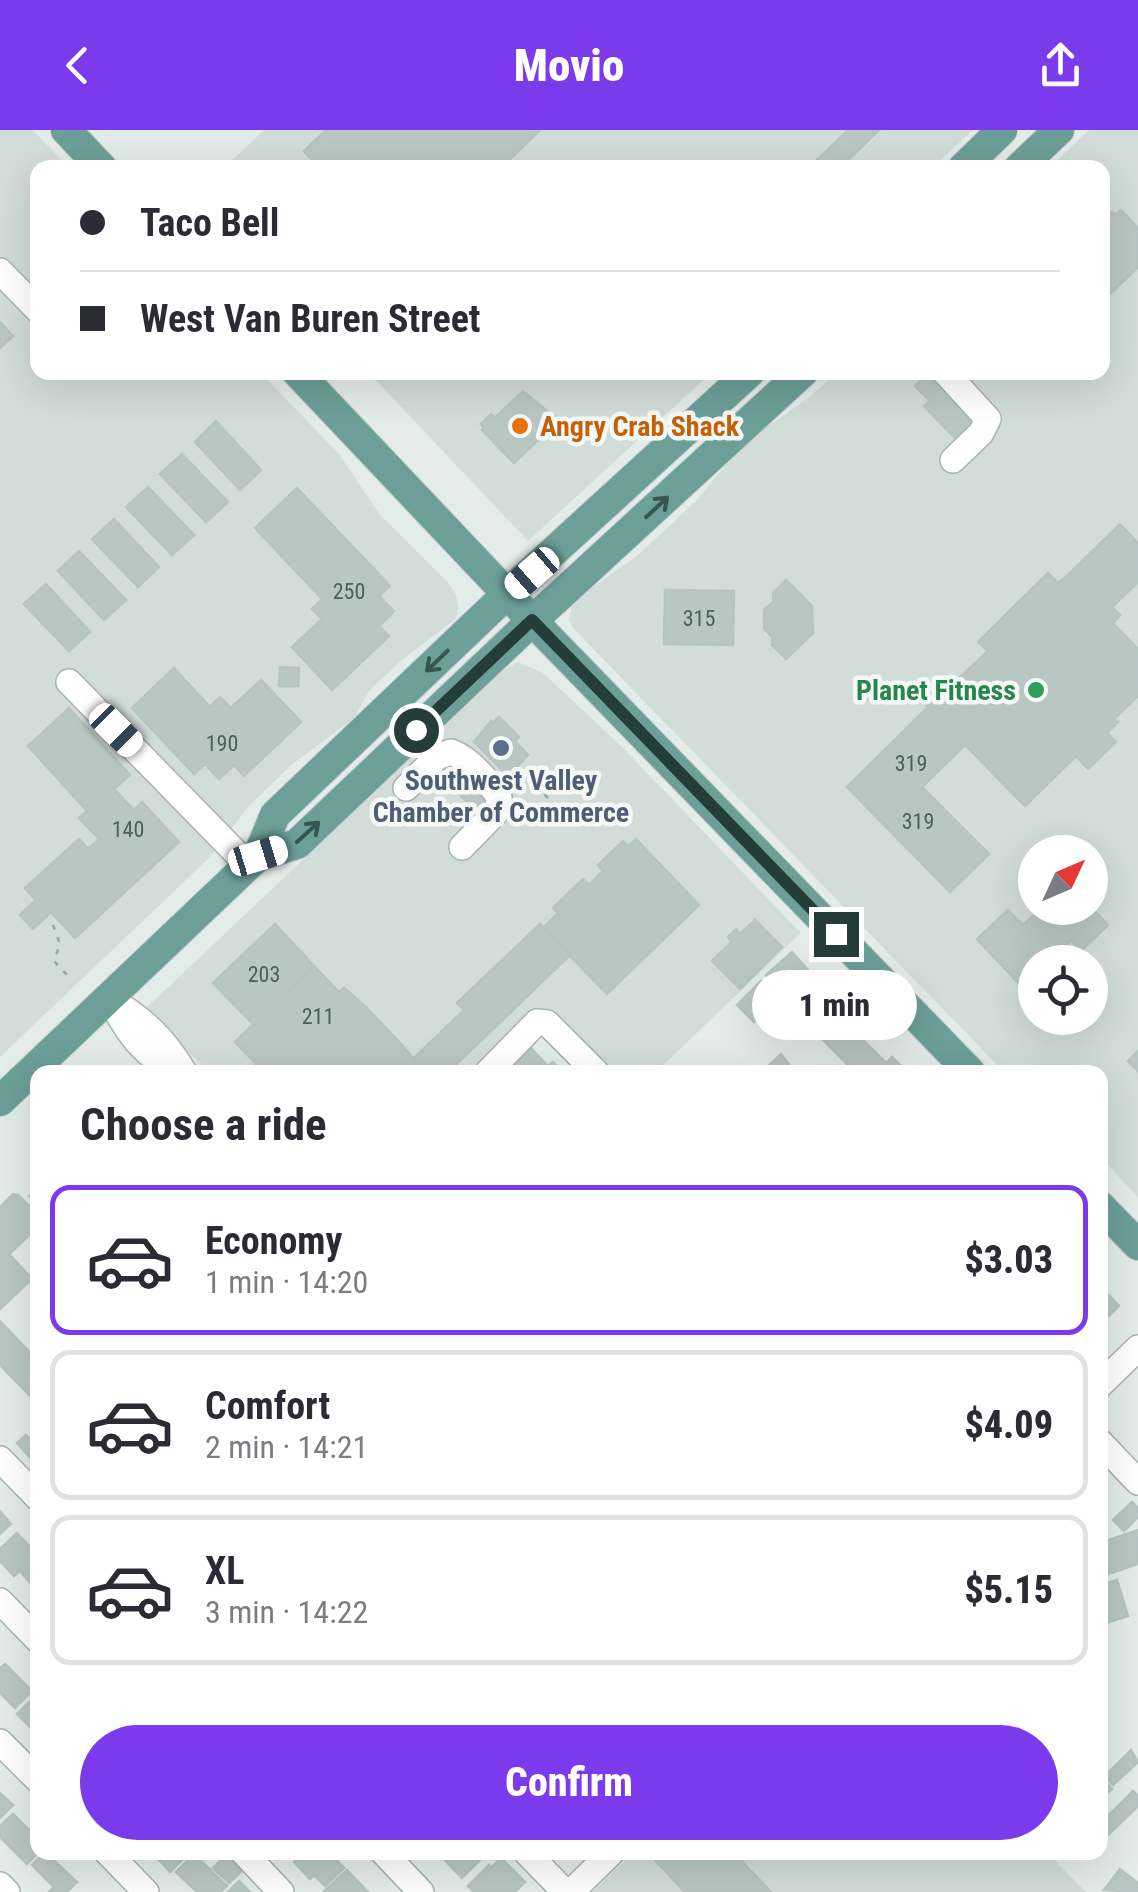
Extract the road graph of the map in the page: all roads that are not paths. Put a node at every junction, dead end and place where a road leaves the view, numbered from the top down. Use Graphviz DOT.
graph roads {
  1 [pos="66,130"];
  2 [pos="1002,130"];
  3 [pos="1059,130"];
  4 [pos="94,160"];
  5 [pos="971,160"];
  6 [pos="1027,160"];
  7 [pos="0,271"];
  8 [pos="30,302"];
  9 [pos="305,380"];
  10 [pos="742,380"];
  11 [pos="795,380"];
  12 [pos="952,380"];
  13 [pos="953,460"];
  14 [pos="508,594"];
  15 [pos="532,620"];
  16 [pos="68,682"];
  17 [pos="406,788"];
  18 [pos="462,847"];
  19 [pos="253,860"];
  20 [pos="108,998"];
  21 [pos="38,1065"];
  22 [pos="178,1065"];
  23 [pos="495,1065"];
  24 [pos="589,1065"];
  25 [pos="963,1065"];
  26 [pos="30,1072"];
  27 [pos="0,1101"];
  28 [pos="1108,1214"];
  29 [pos="1138,1245"];
  30 [pos="1138,1348"];
  31 [pos="1108,1377"];
  32 [pos="1108,1456"];
  33 [pos="0,1459"];
  34 [pos="1108,1459"];
  35 [pos="1138,1482"];
  36 [pos="30,1490"];
  37 [pos="1138,1500"];
  38 [pos="0,1601"];
  39 [pos="30,1632"];
  40 [pos="0,1742"];
  41 [pos="30,1772"];
  42 [pos="116,1860"];
  43 [pos="251,1860"];
  44 [pos="391,1860"];
  45 [pos="534,1860"];
  46 [pos="603,1860"];
  47 [pos="0,1885"];
  48 [pos="7,1892"];
  49 [pos="146,1892"];
  50 [pos="281,1892"];
  51 [pos="421,1892"];
  52 [pos="568,1892"];
  1 -- 4 [label="main road"];
  2 -- 5 [label="main road"];
  3 -- 6 [label="main road"];
  7 -- 8 [label="street"];
  9 -- 14 [label="main road"];
  10 -- 14 [label="main road"];
  15 -- 11 [label="main road, one-way"];
  12 -- 13 [label="street"];
  14 -- 15 [label="main road"];
  14 -- 19 [label="main road, one-way"];
  19 -- 15 [label="main road, one-way"];
  15 -- 25 [label="main road"];
  16 -- 19 [label="street"];
  17 -- 18 [label="street"];
  19 -- 20 [label="main road"];
  20 -- 21 [label="main road"];
  20 -- 22 [label="street"];
  23 -- 24 [label="street"];
  26 -- 27 [label="main road"];
  28 -- 29 [label="main road"];
  30 -- 31 [label="street"];
  32 -- 35 [label="street"];
  33 -- 36 [label="street"];
  34 -- 37 [label="street"];
  38 -- 39 [label="street"];
  40 -- 41 [label="street"];
  42 -- 49 [label="street"];
  43 -- 50 [label="street"];
  44 -- 51 [label="street"];
  45 -- 52 [label="street"];
  46 -- 52 [label="street"];
  47 -- 48 [label="street"];
}
